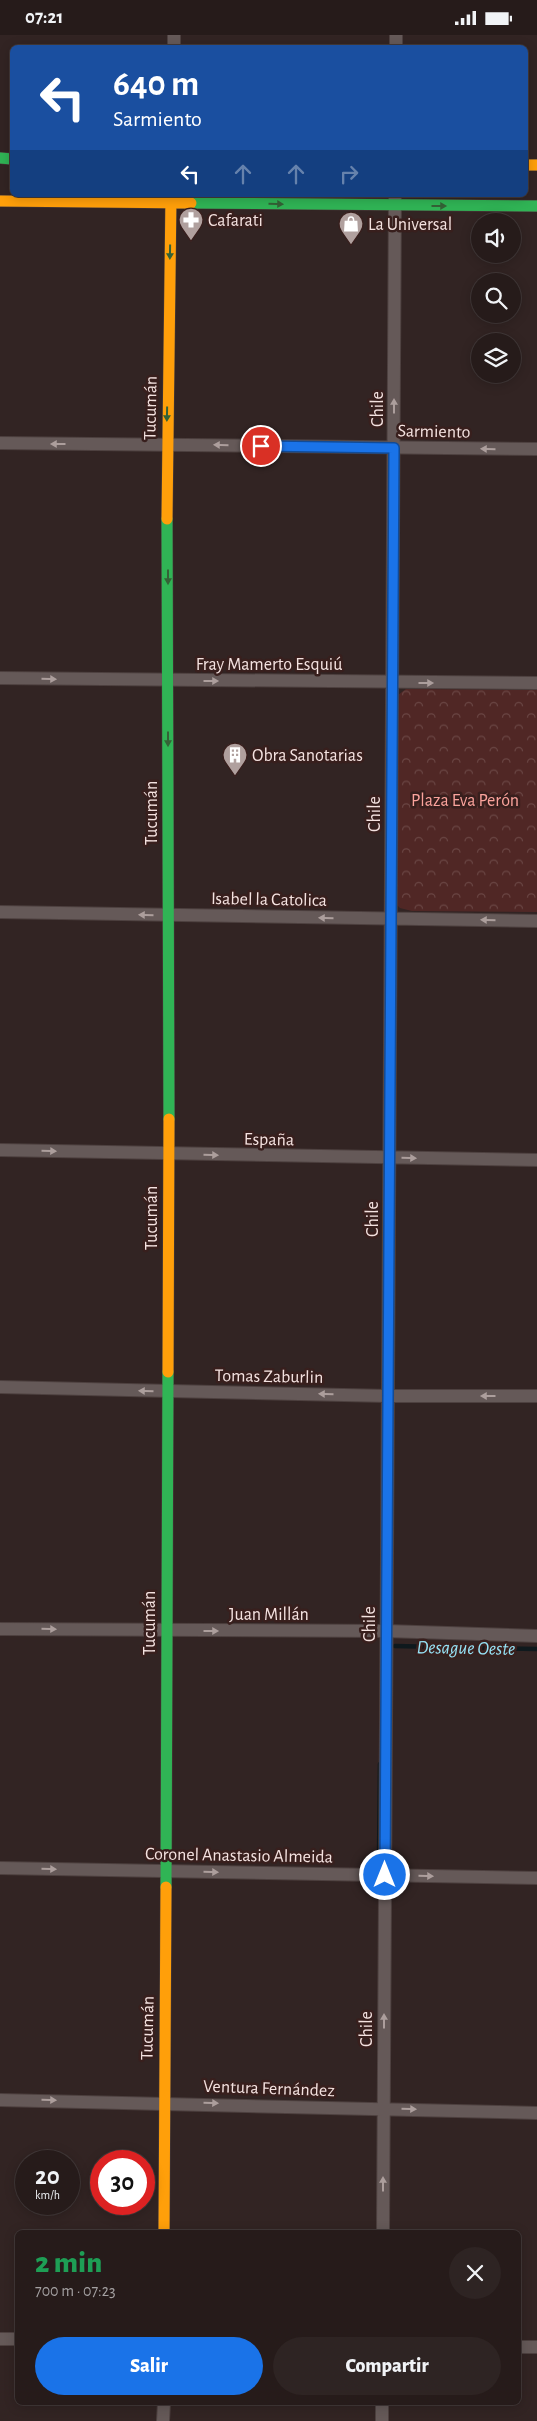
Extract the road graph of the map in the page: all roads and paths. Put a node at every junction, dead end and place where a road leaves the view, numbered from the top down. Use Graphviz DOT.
graph roads {
  1 [pos="171,199"];
  2 [pos="395,200"];
  3 [pos="0,201"];
  4 [pos="537,206"];
  5 [pos="0,443"];
  6 [pos="166,444"];
  7 [pos="394,448"];
  8 [pos="537,449"];
  9 [pos="0,678"];
  10 [pos="168,681"];
  11 [pos="392,683"];
  12 [pos="537,683"];
  13 [pos="0,912"];
  14 [pos="168,915"];
  15 [pos="391,919"];
  16 [pos="537,921"];
  17 [pos="0,1150"];
  18 [pos="168,1155"];
  19 [pos="389,1158"];
  20 [pos="537,1160"];
  21 [pos="0,1387"];
  22 [pos="168,1391"];
  23 [pos="388,1396"];
  24 [pos="537,1396"];
  25 [pos="0,1629"];
  26 [pos="167,1631"];
  27 [pos="386,1631"];
  28 [pos="537,1636"];
  29 [pos="0,1868"];
  30 [pos="166,1871"];
  31 [pos="385,1875"];
  32 [pos="537,1878"];
  33 [pos="0,2100"];
  34 [pos="163,2102"];
  35 [pos="384,2108"];
  36 [pos="537,2113"];
  37 [pos="164,2230"];
  38 [pos="383,2230"];
  39 [pos="0,2339"];
  40 [pos="15,2339"];
  41 [pos="521,2347"];
  42 [pos="537,2347"];
  43 [pos="164,2405"];
  44 [pos="382,2405"];
  45 [pos="163,2421"];
  46 [pos="382,2421"];
  1 -- 2 [label="street, one-way"];
  1 -- 3 [label="street"];
  1 -- 6 [label="street, Tucumán, one-way"];
  2 -- 4 [label="street, one-way"];
  7 -- 2 [label="street, Chile, one-way"];
  6 -- 5 [label="street, Sarmiento, one-way"];
  7 -- 6 [label="street, Sarmiento, one-way"];
  6 -- 10 [label="street, Tucumán, one-way"];
  8 -- 7 [label="street, Sarmiento, one-way"];
  7 -- 11 [label="street, Chile"];
  9 -- 10 [label="street, Fray Mamerto Esquiú, one-way"];
  10 -- 11 [label="street, Fray Mamerto Esquiú, one-way"];
  10 -- 14 [label="street, Tucumán, one-way"];
  11 -- 12 [label="street, Fray Mamerto Esquiú, one-way"];
  11 -- 15 [label="street, Chile"];
  14 -- 13 [label="street, Isabel la Catolica, one-way"];
  15 -- 14 [label="street, Isabel la Catolica, one-way"];
  14 -- 18 [label="street, Tucumán"];
  16 -- 15 [label="street, Isabel la Catolica, one-way"];
  15 -- 19 [label="street, Chile"];
  17 -- 18 [label="street, España, one-way"];
  18 -- 19 [label="street, España, one-way"];
  18 -- 22 [label="street, Tucumán"];
  19 -- 20 [label="street, España, one-way"];
  19 -- 23 [label="street, Chile"];
  22 -- 21 [label="street, Tomas Zaburlin, one-way"];
  23 -- 22 [label="street, Tomas Zaburlin, one-way"];
  22 -- 26 [label="street, Tucumán"];
  24 -- 23 [label="street, Tomas Zaburlin, one-way"];
  23 -- 27 [label="street, Chile"];
  25 -- 26 [label="street, Juan Millán, one-way"];
  26 -- 27 [label="street, Juan Millán, one-way"];
  26 -- 30 [label="street, Tucumán"];
  27 -- 28 [label="street, Juan Millán"];
  27 -- 31 [label="street, Chile"];
  29 -- 30 [label="street, Coronel Anastasio Almeida, one-way"];
  30 -- 31 [label="street, Coronel Anastasio Almeida, one-way"];
  30 -- 34 [label="street, Tucumán"];
  31 -- 32 [label="street, Coronel Anastasio Almeida, one-way"];
  35 -- 31 [label="street, Chile, one-way"];
  33 -- 34 [label="street, Ventura Fernández, one-way"];
  34 -- 35 [label="street, Ventura Fernández, one-way"];
  34 -- 37 [label="street, Tucumán"];
  35 -- 36 [label="street, Ventura Fernández, one-way"];
  38 -- 35 [label="street, Chile, one-way"];
  39 -- 40 [label="street"];
  41 -- 42 [label="street"];
  43 -- 45 [label="street"];
  44 -- 46 [label="street"];
}
